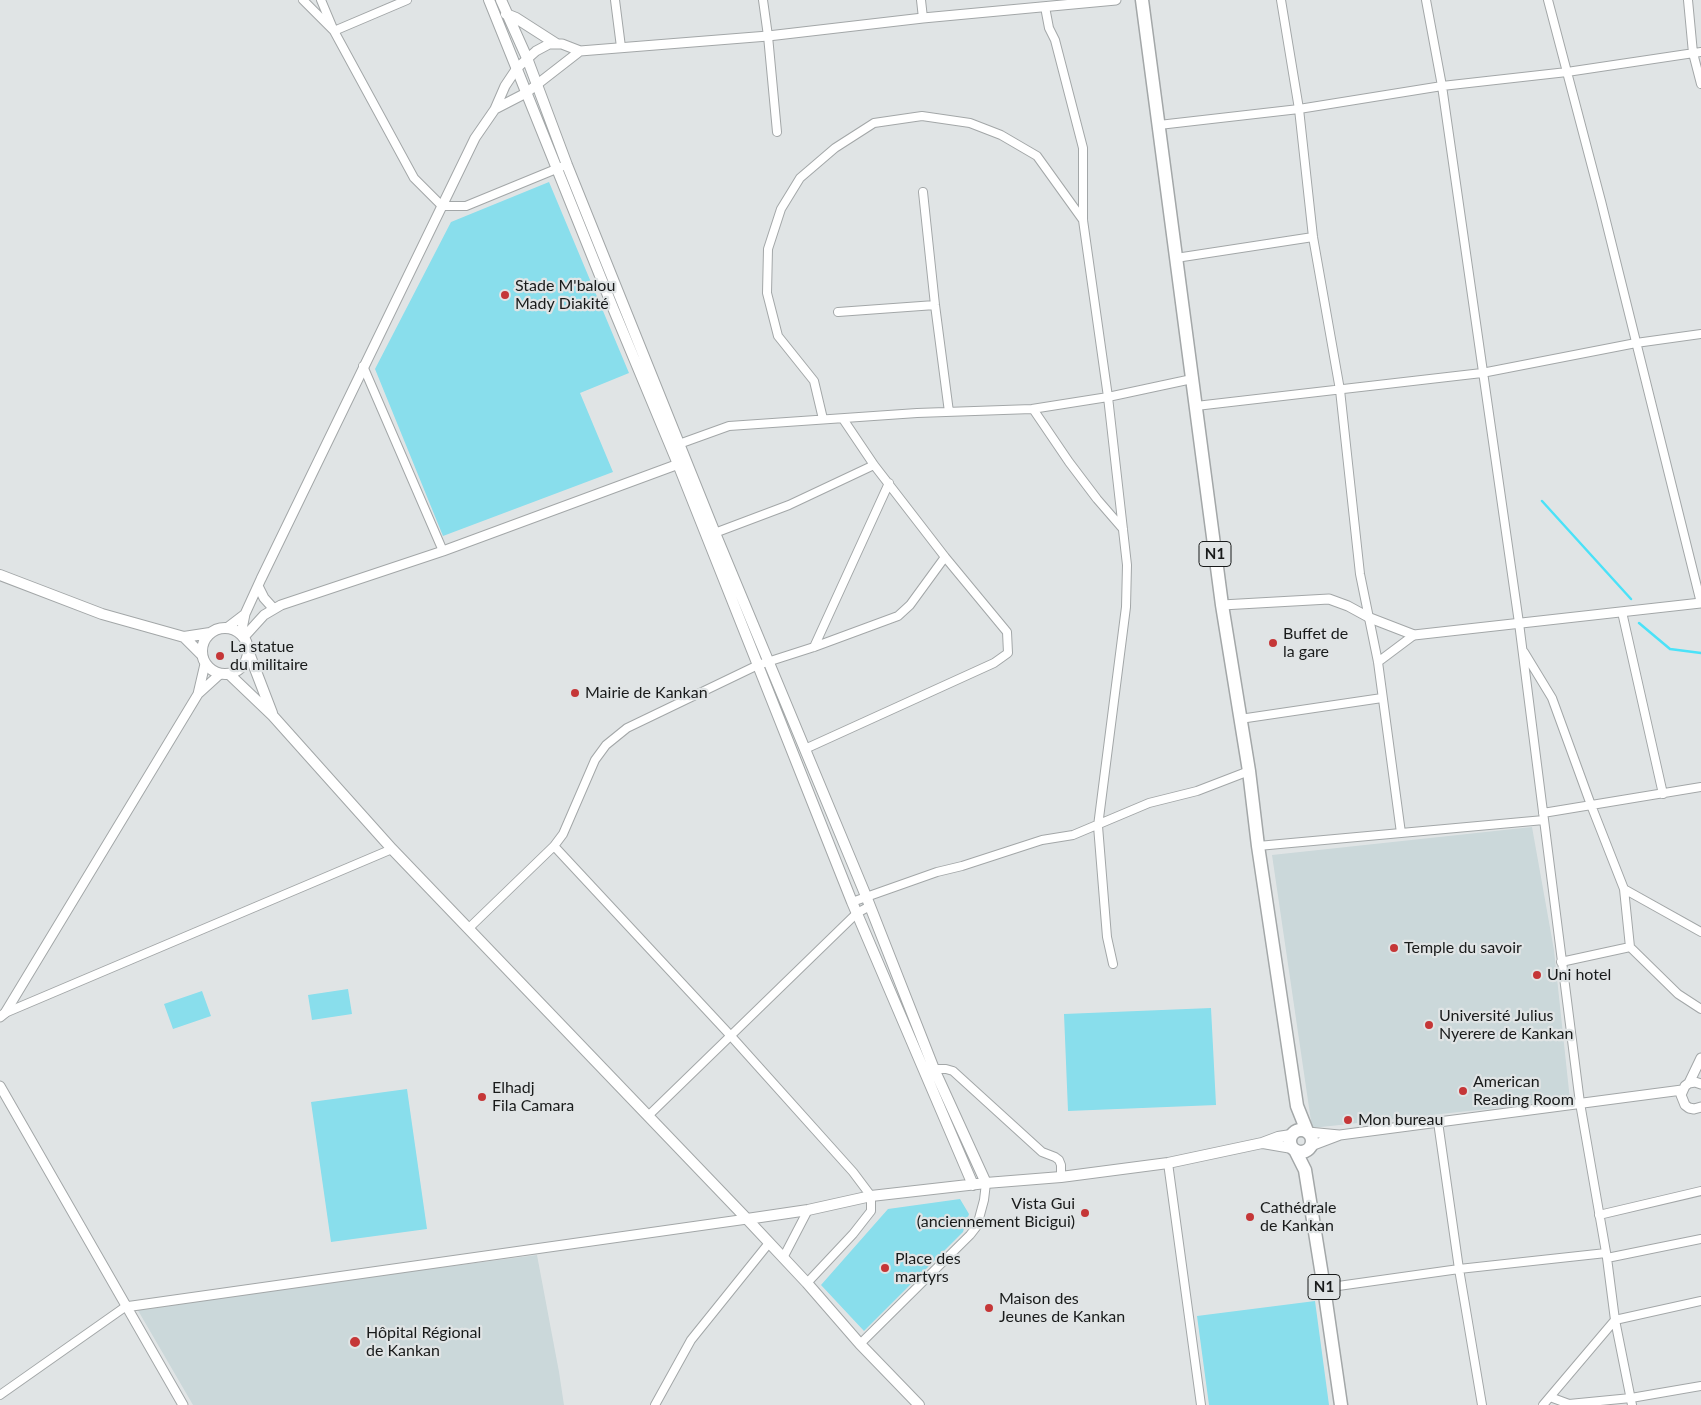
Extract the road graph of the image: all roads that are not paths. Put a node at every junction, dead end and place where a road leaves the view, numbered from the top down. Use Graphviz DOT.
graph roads {
  1 [pos="304,0"];
  2 [pos="321,0"];
  3 [pos="407,0"];
  4 [pos="489,0"];
  5 [pos="501,0"];
  6 [pos="615,0"];
  7 [pos="763,0"];
  8 [pos="921,0"];
  9 [pos="1116,0"];
  10 [pos="1142,0"];
  11 [pos="1281,0"];
  12 [pos="1426,0"];
  13 [pos="1548,0"];
  14 [pos="1688,0"];
  15 [pos="1045,7"];
  16 [pos="495,14"];
  17 [pos="507,14"];
  18 [pos="923,18"];
  19 [pos="334,31"];
  20 [pos="768,36"];
  21 [pos="555,44"];
  22 [pos="622,47"];
  23 [pos="580,51"];
  24 [pos="1697,52"];
  25 [pos="527,58"];
  26 [pos="517,68"];
  27 [pos="1567,72"];
  28 [pos="1701,84"];
  29 [pos="538,85"];
  30 [pos="1442,86"];
  31 [pos="526,93"];
  32 [pos="495,108"];
  33 [pos="1299,109"];
  34 [pos="1159,125"];
  35 [pos="777,132"];
  36 [pos="562,167"];
  37 [pos="924,192"];
  38 [pos="442,206"];
  39 [pos="1083,220"];
  40 [pos="1312,237"];
  41 [pos="1176,258"];
  42 [pos="935,305"];
  43 [pos="838,312"];
  44 [pos="1701,334"];
  45 [pos="1636,343"];
  46 [pos="363,366"];
  47 [pos="1482,373"];
  48 [pos="1192,380"];
  49 [pos="1340,390"];
  50 [pos="1108,397"];
  51 [pos="1196,406"];
  52 [pos="1033,409"];
  53 [pos="949,412"];
  54 [pos="823,419"];
  55 [pos="843,419"];
  56 [pos="679,444"];
  57 [pos="682,462"];
  58 [pos="874,465"];
  59 [pos="889,483"];
  60 [pos="1123,530"];
  61 [pos="710,534"];
  62 [pos="443,552"];
  63 [pos="945,557"];
  64 [pos="0,575"];
  65 [pos="258,586"];
  66 [pos="1701,603"];
  67 [pos="1222,605"];
  68 [pos="273,608"];
  69 [pos="1622,612"];
  70 [pos="246,614"];
  71 [pos="1370,618"];
  72 [pos="1519,623"];
  73 [pos="228,627"];
  74 [pos="210,633"];
  75 [pos="243,635"];
  76 [pos="1414,635"];
  77 [pos="184,636"];
  78 [pos="814,647"];
  79 [pos="1522,649"];
  80 [pos="249,653"];
  81 [pos="204,660"];
  82 [pos="768,662"];
  83 [pos="1378,662"];
  84 [pos="758,665"];
  85 [pos="225,674"];
  86 [pos="198,694"];
  87 [pos="1382,698"];
  88 [pos="273,716"];
  89 [pos="1240,719"];
  90 [pos="805,749"];
  91 [pos="1249,771"];
  92 [pos="1701,788"];
  93 [pos="1663,794"];
  94 [pos="1591,805"];
  95 [pos="1544,816"];
  96 [pos="1098,826"];
  97 [pos="1401,833"];
  98 [pos="554,846"];
  99 [pos="1258,846"];
  100 [pos="392,849"];
  101 [pos="1624,889"];
  102 [pos="868,901"];
  103 [pos="852,902"];
  104 [pos="858,913"];
  105 [pos="468,929"];
  106 [pos="1701,932"];
  107 [pos="1630,947"];
  108 [pos="1561,962"];
  109 [pos="1113,964"];
  110 [pos="1701,1009"];
  111 [pos="2,1015"];
  112 [pos="730,1035"];
  113 [pos="1701,1058"];
  114 [pos="934,1069"];
  115 [pos="923,1070"];
  116 [pos="1689,1083"];
  117 [pos="1701,1084"];
  118 [pos="0,1086"];
  119 [pos="1682,1090"];
  120 [pos="1580,1103"];
  121 [pos="1700,1108"];
  122 [pos="648,1116"];
  123 [pos="1438,1122"];
  124 [pos="1340,1135"];
  125 [pos="1298,1138"];
  126 [pos="1310,1147"];
  127 [pos="1168,1164"];
  128 [pos="1305,1170"];
  129 [pos="1061,1177"];
  130 [pos="986,1183"];
  131 [pos="973,1185"];
  132 [pos="1701,1191"];
  133 [pos="870,1196"];
  134 [pos="984,1200"];
  135 [pos="808,1210"];
  136 [pos="1599,1215"];
  137 [pos="747,1219"];
  138 [pos="1701,1239"];
  139 [pos="769,1243"];
  140 [pos="1606,1256"];
  141 [pos="783,1258"];
  142 [pos="1459,1269"];
  143 [pos="807,1283"];
  144 [pos="1324,1288"];
  145 [pos="1701,1301"];
  146 [pos="125,1307"];
  147 [pos="1615,1320"];
  148 [pos="860,1344"];
  149 [pos="1701,1386"];
  150 [pos="0,1395"];
  151 [pos="1550,1397"];
  152 [pos="1631,1401"];
  153 [pos="183,1405"];
  154 [pos="655,1405"];
  155 [pos="919,1405"];
  156 [pos="1201,1405"];
  157 [pos="1341,1405"];
  158 [pos="1482,1405"];
  159 [pos="1544,1405"];
  1 -- 19 [label="street"];
  2 -- 19 [label="street"];
  3 -- 19 [label="street"];
  4 -- 16 [label="main road"];
  5 -- 17 [label="main road"];
  6 -- 22 [label="street"];
  7 -- 20 [label="street"];
  8 -- 18 [label="street"];
  9 -- 15 [label="street"];
  10 -- 34 [label="highway, N1"];
  11 -- 33 [label="street"];
  12 -- 30 [label="street"];
  13 -- 27 [label="street"];
  14 -- 24 [label="street"];
  15 -- 18 [label="street"];
  15 -- 39 [label="street"];
  16 -- 17 [label="main road"];
  16 -- 26 [label="main road"];
  17 -- 21 [label="main road"];
  17 -- 25 [label="main road"];
  18 -- 20 [label="street"];
  19 -- 38 [label="street"];
  20 -- 22 [label="street"];
  20 -- 35 [label="street"];
  21 -- 23 [label="street"];
  21 -- 25 [label="street"];
  22 -- 23 [label="street"];
  23 -- 29 [label="street"];
  24 -- 27 [label="street"];
  24 -- 28 [label="street"];
  25 -- 26 [label="street"];
  25 -- 29 [label="main road"];
  26 -- 31 [label="main road"];
  26 -- 32 [label="street"];
  27 -- 30 [label="street"];
  27 -- 45 [label="street"];
  29 -- 31 [label="street"];
  29 -- 36 [label="main road"];
  30 -- 33 [label="street"];
  30 -- 47 [label="street"];
  31 -- 32 [label="street"];
  31 -- 36 [label="main road"];
  32 -- 38 [label="street"];
  33 -- 34 [label="street"];
  33 -- 40 [label="street"];
  34 -- 41 [label="highway, N1"];
  36 -- 38 [label="street"];
  36 -- 56 [label="main road"];
  36 -- 57 [label="main road"];
  37 -- 42 [label="street"];
  38 -- 46 [label="street"];
  39 -- 50 [label="street"];
  39 -- 54 [label="street"];
  40 -- 41 [label="street"];
  40 -- 49 [label="street"];
  41 -- 48 [label="highway, N1"];
  42 -- 43 [label="street"];
  42 -- 53 [label="street"];
  44 -- 45 [label="street"];
  45 -- 47 [label="street"];
  45 -- 66 [label="street"];
  46 -- 62 [label="street"];
  46 -- 65 [label="street"];
  47 -- 49 [label="street"];
  47 -- 72 [label="street"];
  48 -- 50 [label="street"];
  48 -- 51 [label="highway, N1"];
  49 -- 51 [label="street"];
  49 -- 71 [label="street"];
  50 -- 52 [label="street"];
  50 -- 60 [label="street"];
  51 -- 67 [label="highway, N1"];
  52 -- 53 [label="street"];
  52 -- 60 [label="street"];
  53 -- 55 [label="street"];
  54 -- 55 [label="street"];
  54 -- 56 [label="street"];
  55 -- 58 [label="street"];
  56 -- 57 [label="main road"];
  57 -- 61 [label="main road"];
  57 -- 62 [label="street"];
  58 -- 59 [label="street"];
  58 -- 61 [label="street"];
  59 -- 63 [label="street"];
  59 -- 78 [label="street"];
  60 -- 96 [label="street"];
  61 -- 82 [label="main road"];
  61 -- 84 [label="main road"];
  62 -- 68 [label="street"];
  63 -- 78 [label="street"];
  63 -- 90 [label="street"];
  64 -- 77 [label="main road"];
  65 -- 68 [label="street"];
  65 -- 70 [label="street"];
  66 -- 69 [label="street"];
  67 -- 71 [label="street"];
  67 -- 89 [label="highway, N1"];
  68 -- 75 [label="street"];
  69 -- 72 [label="street"];
  69 -- 93 [label="street"];
  70 -- 73 [label="street"];
  70 -- 75 [label="street"];
  71 -- 76 [label="street"];
  71 -- 83 [label="street"];
  72 -- 76 [label="street"];
  72 -- 79 [label="street"];
  73 -- 74 [label="main road"];
  73 -- 75 [label="main road"];
  74 -- 77 [label="main road"];
  74 -- 81 [label="main road"];
  75 -- 80 [label="main road"];
  76 -- 83 [label="street"];
  77 -- 81 [label="main road"];
  78 -- 82 [label="street"];
  79 -- 94 [label="street"];
  79 -- 95 [label="street"];
  80 -- 85 [label="main road"];
  80 -- 88 [label="main road"];
  81 -- 85 [label="main road"];
  81 -- 86 [label="street"];
  82 -- 84 [label="street"];
  82 -- 90 [label="main road"];
  83 -- 87 [label="street"];
  84 -- 98 [label="street"];
  84 -- 103 [label="main road"];
  85 -- 86 [label="street"];
  85 -- 88 [label="main road"];
  86 -- 111 [label="street"];
  87 -- 89 [label="street"];
  87 -- 97 [label="street"];
  88 -- 100 [label="main road"];
  89 -- 91 [label="highway, N1"];
  90 -- 102 [label="main road"];
  91 -- 96 [label="street"];
  91 -- 99 [label="highway, N1"];
  92 -- 93 [label="street"];
  93 -- 94 [label="street"];
  94 -- 95 [label="street"];
  94 -- 101 [label="street"];
  95 -- 97 [label="street"];
  95 -- 108 [label="street"];
  96 -- 102 [label="street"];
  96 -- 109 [label="street"];
  97 -- 99 [label="street"];
  98 -- 105 [label="street"];
  98 -- 112 [label="street"];
  99 -- 125 [label="highway, N1"];
  100 -- 105 [label="main road"];
  100 -- 111 [label="street"];
  101 -- 106 [label="street"];
  101 -- 107 [label="street"];
  102 -- 103 [label="street"];
  102 -- 104 [label="street"];
  102 -- 114 [label="main road"];
  103 -- 104 [label="main road"];
  104 -- 112 [label="street"];
  104 -- 115 [label="main road"];
  105 -- 122 [label="main road"];
  107 -- 108 [label="street"];
  107 -- 110 [label="street"];
  108 -- 120 [label="street"];
  112 -- 122 [label="street"];
  112 -- 133 [label="street"];
  113 -- 116 [label="street"];
  114 -- 115 [label="street"];
  114 -- 129 [label="street"];
  114 -- 130 [label="main road"];
  115 -- 131 [label="main road"];
  116 -- 117 [label="street"];
  116 -- 119 [label="street"];
  118 -- 146 [label="street"];
  119 -- 120 [label="street"];
  119 -- 121 [label="street"];
  120 -- 123 [label="street"];
  120 -- 136 [label="street"];
  122 -- 137 [label="main road"];
  123 -- 124 [label="street"];
  123 -- 142 [label="street"];
  124 -- 125 [label="street"];
  124 -- 126 [label="street"];
  125 -- 126 [label="highway"];
  125 -- 127 [label="main road"];
  125 -- 128 [label="highway, N1"];
  126 -- 128 [label="highway, N1"];
  127 -- 129 [label="main road"];
  127 -- 156 [label="street"];
  128 -- 144 [label="highway, N1"];
  129 -- 130 [label="main road"];
  130 -- 131 [label="main road"];
  130 -- 134 [label="street"];
  131 -- 133 [label="main road"];
  131 -- 134 [label="street"];
  132 -- 136 [label="street"];
  133 -- 135 [label="main road"];
  133 -- 143 [label="street"];
  134 -- 148 [label="street"];
  135 -- 137 [label="main road"];
  135 -- 141 [label="street"];
  136 -- 140 [label="street"];
  137 -- 139 [label="main road"];
  137 -- 146 [label="street"];
  138 -- 140 [label="street"];
  139 -- 141 [label="main road"];
  139 -- 154 [label="street"];
  140 -- 142 [label="street"];
  140 -- 147 [label="street"];
  141 -- 143 [label="main road"];
  142 -- 144 [label="street"];
  142 -- 158 [label="street"];
  143 -- 148 [label="main road"];
  144 -- 157 [label="highway, N1"];
  145 -- 147 [label="street"];
  146 -- 150 [label="street"];
  146 -- 153 [label="street"];
  147 -- 151 [label="street"];
  147 -- 152 [label="street"];
  148 -- 155 [label="main road"];
  149 -- 152 [label="street"];
  151 -- 152 [label="street"];
  151 -- 159 [label="street"];
}
